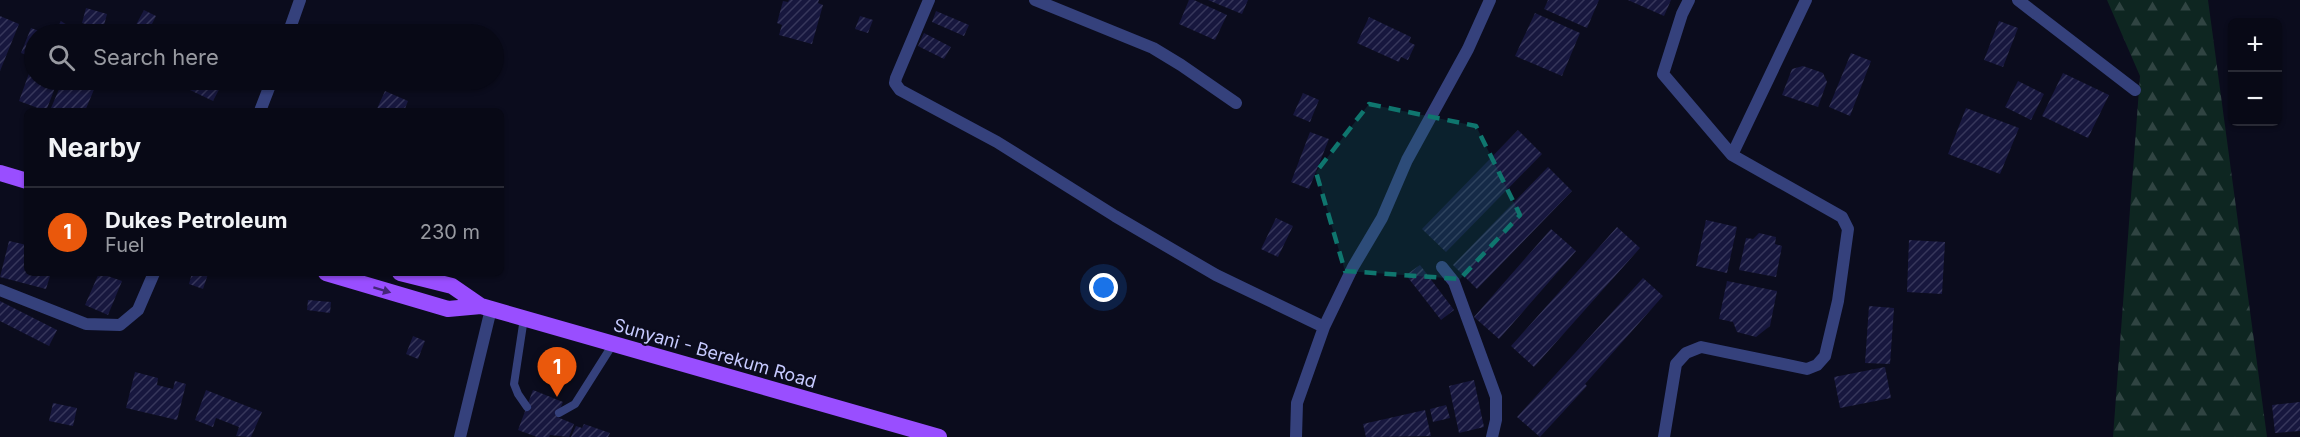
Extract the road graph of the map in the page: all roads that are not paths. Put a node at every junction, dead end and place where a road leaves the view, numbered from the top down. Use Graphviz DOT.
graph roads {
  1 [pos="300,0"];
  2 [pos="929,0"];
  3 [pos="1035,0"];
  4 [pos="1490,0"];
  5 [pos="1689,0"];
  6 [pos="1806,0"];
  7 [pos="2018,0"];
  8 [pos="292,24"];
  9 [pos="268,90"];
  10 [pos="2135,90"];
  11 [pos="1236,103"];
  12 [pos="261,108"];
  13 [pos="1732,155"];
  14 [pos="0,173"];
  15 [pos="24,180"];
  16 [pos="1442,267"];
  17 [pos="153,276"];
  18 [pos="336,276"];
  19 [pos="412,276"];
  20 [pos="0,290"];
  21 [pos="486,307"];
  22 [pos="524,318"];
  23 [pos="1324,327"];
  24 [pos="613,344"];
  25 [pos="527,407"];
  26 [pos="559,413"];
  27 [pos="907,433"];
  28 [pos="460,437"];
  29 [pos="939,437"];
  30 [pos="1296,437"];
  31 [pos="1491,437"];
  32 [pos="1664,437"];
  1 -- 8 [label="street"];
  2 -- 23 [label="street"];
  3 -- 11 [label="street"];
  4 -- 23 [label="street"];
  5 -- 13 [label="street"];
  6 -- 13 [label="street"];
  7 -- 10 [label="street"];
  9 -- 12 [label="street"];
  13 -- 32 [label="street"];
  14 -- 15 [label="main road"];
  16 -- 31 [label="street"];
  17 -- 20 [label="street"];
  18 -- 21 [label="main road, Sunyani - Berekum Road, one-way"];
  19 -- 21 [label="main road, Sunyani - Berekum Road"];
  21 -- 22 [label="main road, Sunyani - Berekum Road"];
  21 -- 28 [label="street"];
  22 -- 24 [label="main road, Sunyani - Berekum Road"];
  22 -- 25 [label="lane"];
  23 -- 30 [label="street"];
  24 -- 26 [label="lane"];
  24 -- 27 [label="main road, Sunyani - Berekum Road"];
  27 -- 29 [label="main road, Sunyani - Berekum Road"];
}
